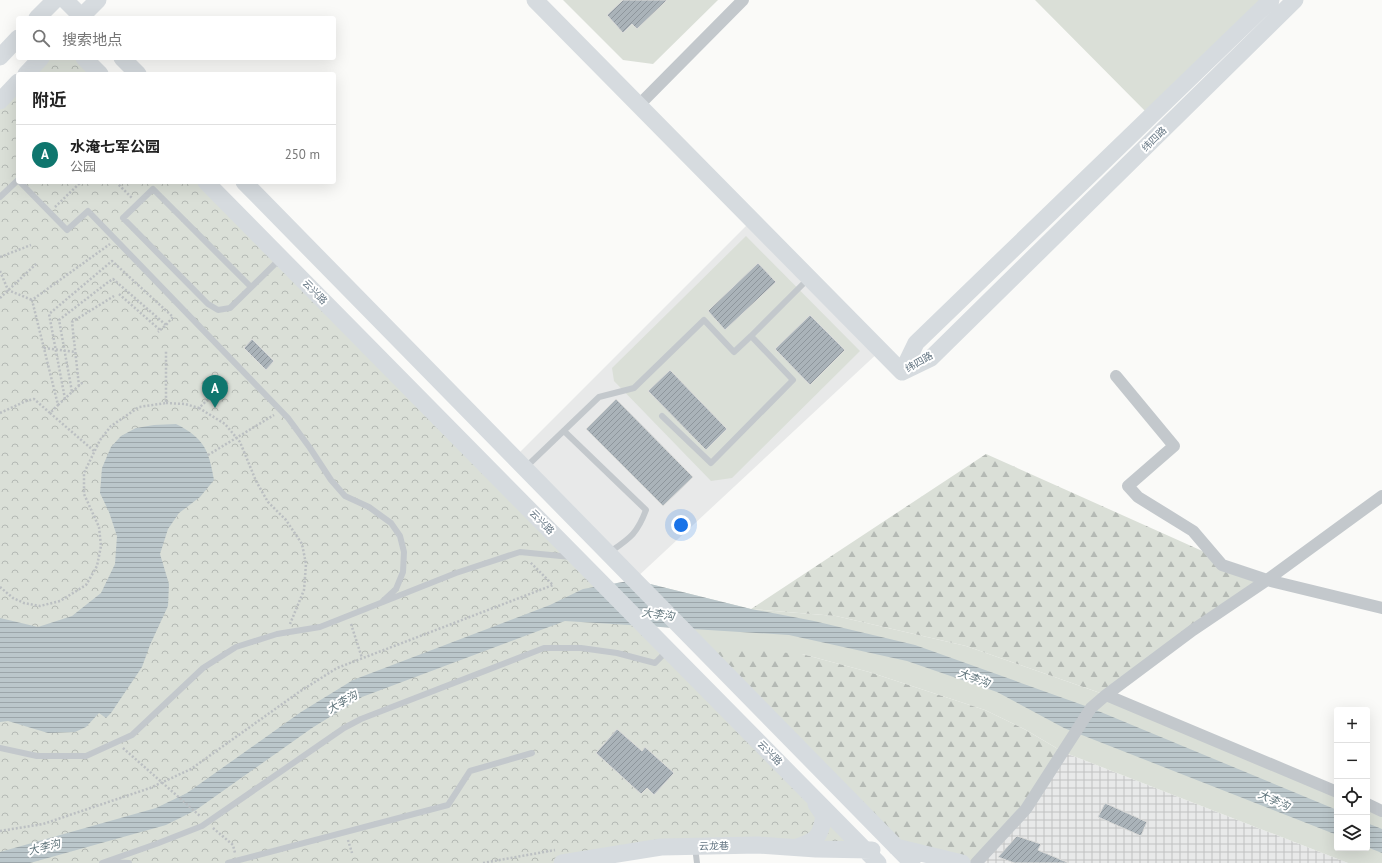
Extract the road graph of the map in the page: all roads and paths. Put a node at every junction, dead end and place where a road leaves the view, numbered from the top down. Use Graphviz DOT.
graph roads {
  1 [pos="55,0"];
  2 [pos="65,0"];
  3 [pos="98,0"];
  4 [pos="534,0"];
  5 [pos="744,0"];
  6 [pos="1270,0"];
  7 [pos="1295,0"];
  8 [pos="42,16"];
  9 [pos="81,16"];
  10 [pos="83,16"];
  11 [pos="16,40"];
  12 [pos="0,57"];
  13 [pos="39,60"];
  14 [pos="86,60"];
  15 [pos="124,60"];
  16 [pos="28,72"];
  17 [pos="98,72"];
  18 [pos="136,72"];
  19 [pos="16,84"];
  20 [pos="0,100"];
  21 [pos="639,105"];
  22 [pos="16,182"];
  23 [pos="22,184"];
  24 [pos="79,184"];
  25 [pos="118,184"];
  26 [pos="208,184"];
  27 [pos="246,184"];
  28 [pos="0,197"];
  29 [pos="138,204"];
  30 [pos="50,212"];
  31 [pos="116,240"];
  32 [pos="31,245"];
  33 [pos="0,257"];
  34 [pos="281,258"];
  35 [pos="36,264"];
  36 [pos="0,271"];
  37 [pos="809,278"];
  38 [pos="252,287"];
  39 [pos="8,290"];
  40 [pos="119,294"];
  41 [pos="114,296"];
  42 [pos="0,298"];
  43 [pos="32,300"];
  44 [pos="166,325"];
  45 [pos="751,336"];
  46 [pos="44,348"];
  47 [pos="55,349"];
  48 [pos="64,350"];
  49 [pos="166,350"];
  50 [pos="75,352"];
  51 [pos="902,372"];
  52 [pos="1116,376"];
  53 [pos="227,381"];
  54 [pos="83,382"];
  55 [pos="79,386"];
  56 [pos="72,392"];
  57 [pos="65,399"];
  58 [pos="166,402"];
  59 [pos="58,405"];
  60 [pos="199,408"];
  61 [pos="281,411"];
  62 [pos="0,413"];
  63 [pos="50,413"];
  64 [pos="662,416"];
  65 [pos="564,431"];
  66 [pos="237,438"];
  67 [pos="94,451"];
  68 [pos="208,455"];
  69 [pos="525,468"];
  70 [pos="1382,496"];
  71 [pos="520,552"];
  72 [pos="608,553"];
  73 [pos="577,558"];
  74 [pos="1267,580"];
  75 [pos="0,587"];
  76 [pos="380,604"];
  77 [pos="1382,608"];
  78 [pos="348,616"];
  79 [pos="285,633"];
  80 [pos="665,647"];
  81 [pos="362,658"];
  82 [pos="1106,695"];
  83 [pos="117,742"];
  84 [pos="0,748"];
  85 [pos="532,753"];
  86 [pos="1334,791"];
  87 [pos="810,793"];
  88 [pos="1370,805"];
  89 [pos="1382,811"];
  90 [pos="201,817"];
  91 [pos="212,827"];
  92 [pos="0,831"];
  93 [pos="346,832"];
  94 [pos="695,846"];
  95 [pos="796,847"];
  96 [pos="896,847"];
  97 [pos="352,853"];
  98 [pos="873,857"];
  99 [pos="237,861"];
  100 [pos="104,862"];
  101 [pos="129,863"];
  102 [pos="228,863"];
  103 [pos="562,863"];
  104 [pos="697,863"];
  105 [pos="912,863"];
  106 [pos="962,863"];
  107 [pos="976,863"];
  1 -- 8 [label="street"];
  2 -- 9 [label="street"];
  3 -- 10 [label="street"];
  4 -- 21 [label="street"];
  5 -- 21 [label="street"];
  6 -- 51 [label="street, 纬四路"];
  7 -- 51 [label="street, 纬四路"];
  11 -- 12 [label="street"];
  13 -- 16 [label="street"];
  14 -- 17 [label="street"];
  15 -- 18 [label="street"];
  19 -- 20 [label="street"];
  21 -- 37 [label="street"];
  22 -- 28 [label="lane"];
  23 -- 30 [label="lane"];
  24 -- 30 [label="path"];
  25 -- 29 [label="path"];
  26 -- 34 [label="street, 云兴路"];
  27 -- 69 [label="street"];
  29 -- 38 [label="lane"];
  29 -- 38 [label="lane"];
  30 -- 31 [label="lane"];
  31 -- 43 [label="path"];
  31 -- 61 [label="lane"];
  32 -- 33 [label="path"];
  34 -- 38 [label="lane"];
  34 -- 73 [label="street, 云兴路"];
  35 -- 39 [label="path"];
  36 -- 39 [label="path"];
  37 -- 45 [label="lane"];
  37 -- 51 [label="street"];
  39 -- 42 [label="path"];
  39 -- 43 [label="path"];
  40 -- 44 [label="path"];
  41 -- 50 [label="path"];
  43 -- 46 [label="path"];
  44 -- 47 [label="path"];
  44 -- 48 [label="path"];
  45 -- 64 [label="lane"];
  45 -- 65 [label="lane"];
  46 -- 47 [label="path"];
  46 -- 59 [label="path"];
  47 -- 48 [label="path"];
  47 -- 57 [label="path"];
  48 -- 50 [label="path"];
  48 -- 56 [label="path"];
  49 -- 58 [label="path"];
  50 -- 55 [label="path"];
  52 -- 74 [label="street"];
  53 -- 60 [label="path"];
  54 -- 55 [label="path"];
  55 -- 56 [label="path"];
  56 -- 57 [label="path"];
  57 -- 59 [label="path"];
  58 -- 60 [label="path"];
  58 -- 67 [label="path"];
  59 -- 63 [label="path"];
  60 -- 66 [label="path"];
  61 -- 66 [label="path"];
  61 -- 76 [label="lane"];
  62 -- 63 [label="path"];
  63 -- 67 [label="path"];
  65 -- 69 [label="lane"];
  65 -- 72 [label="lane"];
  66 -- 68 [label="path"];
  66 -- 79 [label="path"];
  67 -- 75 [label="path"];
  69 -- 72 [label="street"];
  70 -- 74 [label="street"];
  71 -- 73 [label="lane"];
  71 -- 76 [label="lane"];
  71 -- 81 [label="path"];
  72 -- 96 [label="street"];
  73 -- 80 [label="street, 云兴路"];
  74 -- 77 [label="street"];
  74 -- 82 [label="street"];
  76 -- 78 [label="lane"];
  78 -- 79 [label="lane"];
  78 -- 81 [label="path"];
  79 -- 83 [label="lane"];
  80 -- 87 [label="street, 云兴路"];
  80 -- 100 [label="lane"];
  81 -- 92 [label="path"];
  82 -- 86 [label="street"];
  82 -- 107 [label="street"];
  83 -- 84 [label="lane"];
  83 -- 90 [label="path"];
  85 -- 93 [label="lane"];
  87 -- 95 [label="street"];
  87 -- 98 [label="street, 云兴路"];
  88 -- 89 [label="street"];
  91 -- 99 [label="path"];
  93 -- 97 [label="path"];
  93 -- 99 [label="lane"];
  94 -- 95 [label="street, 云龙巷"];
  94 -- 103 [label="street, 云龙巷"];
  94 -- 104 [label="lane"];
  95 -- 98 [label="street, 云龙巷"];
  96 -- 98 [label="street, 云龙巷"];
  96 -- 105 [label="street"];
  96 -- 106 [label="street"];
  99 -- 102 [label="lane"];
  100 -- 101 [label="lane"];
}
